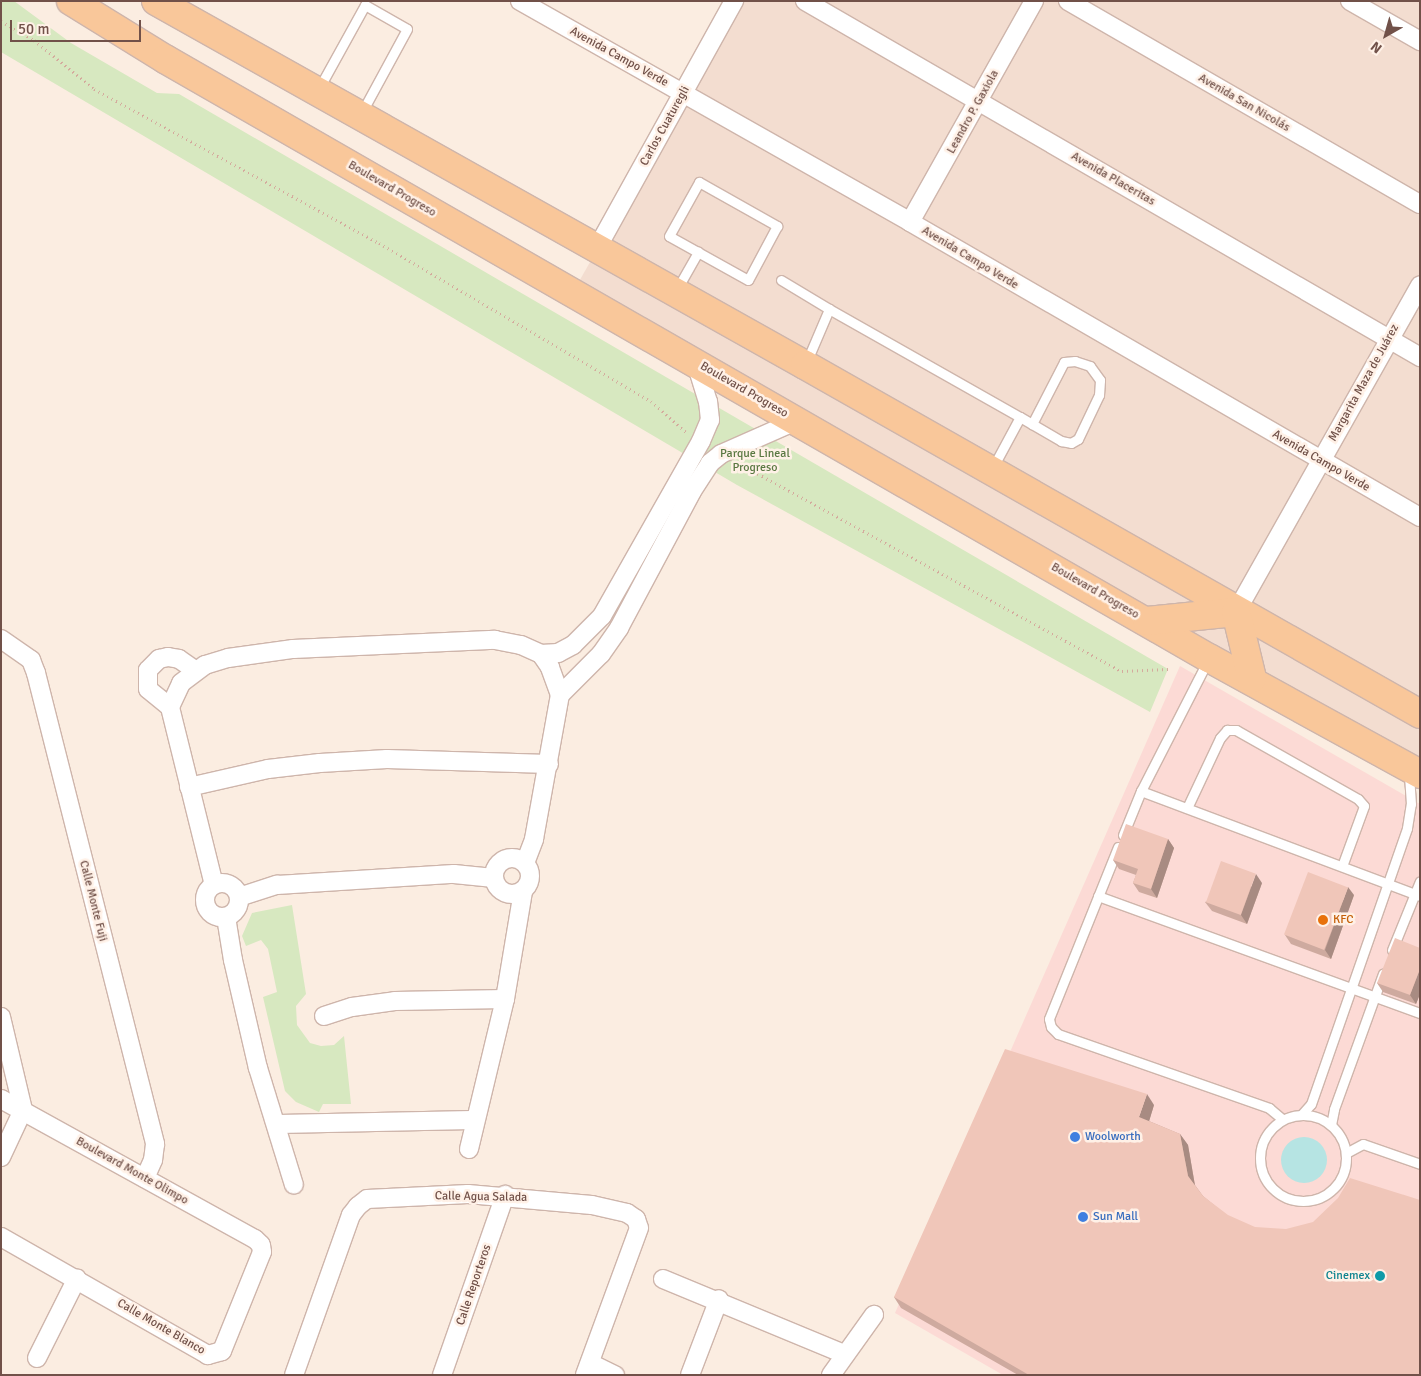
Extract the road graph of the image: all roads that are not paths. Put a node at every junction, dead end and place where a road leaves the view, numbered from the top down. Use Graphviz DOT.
graph roads {
  1 [pos="71,1"];
  2 [pos="156,1"];
  3 [pos="520,1"];
  4 [pos="734,1"];
  5 [pos="805,1"];
  6 [pos="1034,1"];
  7 [pos="1068,1"];
  8 [pos="1350,1"];
  9 [pos="1420,41"];
  10 [pos="317,92"];
  11 [pos="684,92"];
  12 [pos="979,102"];
  13 [pos="359,116"];
  14 [pos="1420,204"];
  15 [pos="910,222"];
  16 [pos="596,250"];
  17 [pos="698,252"];
  18 [pos="782,280"];
  19 [pos="1420,285"];
  20 [pos="675,293"];
  21 [pos="829,309"];
  22 [pos="1389,339"];
  23 [pos="1420,357"];
  24 [pos="696,363"];
  25 [pos="805,364"];
  26 [pos="1020,417"];
  27 [pos="798,420"];
  28 [pos="1032,424"];
  29 [pos="1320,461"];
  30 [pos="991,472"];
  31 [pos="682,492"];
  32 [pos="1420,517"];
  33 [pos="1236,612"];
  34 [pos="602,616"];
  35 [pos="1147,620"];
  36 [pos="619,628"];
  37 [pos="1,639"];
  38 [pos="541,654"];
  39 [pos="1209,658"];
  40 [pos="196,670"];
  41 [pos="1252,678"];
  42 [pos="560,695"];
  43 [pos="170,708"];
  44 [pos="1420,714"];
  45 [pos="549,764"];
  46 [pos="1414,770"];
  47 [pos="189,787"];
  48 [pos="1142,791"];
  49 [pos="1187,808"];
  50 [pos="525,863"];
  51 [pos="1342,866"];
  52 [pos="494,878"];
  53 [pos="1420,881"];
  54 [pos="1389,884"];
  55 [pos="214,885"];
  56 [pos="523,891"];
  57 [pos="1417,895"];
  58 [pos="1098,896"];
  59 [pos="239,897"];
  60 [pos="226,917"];
  61 [pos="1389,959"];
  62 [pos="1385,968"];
  63 [pos="1352,988"];
  64 [pos="1375,996"];
  65 [pos="505,999"];
  66 [pos="1420,1013"];
  67 [pos="324,1016"];
  68 [pos="1,1017"];
  69 [pos="1,1099"];
  70 [pos="23,1110"];
  71 [pos="1302,1114"];
  72 [pos="1282,1119"];
  73 [pos="475,1120"];
  74 [pos="276,1124"];
  75 [pos="1331,1125"];
  76 [pos="469,1149"];
  77 [pos="1346,1153"];
  78 [pos="1,1157"];
  79 [pos="1420,1164"];
  80 [pos="145,1178"];
  81 [pos="294,1185"];
  82 [pos="505,1195"];
  83 [pos="1,1237"];
  84 [pos="261,1245"];
  85 [pos="76,1278"];
  86 [pos="663,1279"];
  87 [pos="719,1300"];
  88 [pos="874,1315"];
  89 [pos="844,1354"];
  90 [pos="37,1358"];
  91 [pos="588,1369"];
  92 [pos="294,1375"];
  93 [pos="442,1375"];
  94 [pos="614,1375"];
  95 [pos="690,1375"];
  96 [pos="831,1375"];
  1 -- 24 [label="main road, Boulevard Progreso"];
  2 -- 10 [label="main road"];
  3 -- 11 [label="street, Avenida Campo Verde"];
  4 -- 11 [label="street, Carlos Cuaturegli"];
  5 -- 12 [label="street, Avenida Placeritas"];
  6 -- 12 [label="street, Leandro P. Gaxiola"];
  7 -- 14 [label="street, Avenida San Nicolás"];
  8 -- 9 [label="street"];
  10 -- 13 [label="main road"];
  10 -- 13 [label="lane"];
  11 -- 15 [label="street, Avenida Campo Verde"];
  11 -- 16 [label="street, Carlos Cuaturegli"];
  12 -- 15 [label="street, Leandro P. Gaxiola"];
  12 -- 22 [label="street, Avenida Placeritas"];
  13 -- 16 [label="main road"];
  15 -- 29 [label="street, Avenida Campo Verde"];
  16 -- 20 [label="main road"];
  17 -- 17 [label="lane"];
  17 -- 20 [label="lane"];
  18 -- 21 [label="lane"];
  19 -- 22 [label="street, Margarita Maza de Juárez"];
  20 -- 25 [label="main road"];
  21 -- 25 [label="lane"];
  21 -- 26 [label="lane"];
  22 -- 23 [label="street, Avenida Placeritas"];
  22 -- 29 [label="street, Margarita Maza de Juárez"];
  24 -- 27 [label="main road, Boulevard Progreso"];
  24 -- 31 [label="street"];
  25 -- 30 [label="main road"];
  26 -- 28 [label="lane"];
  26 -- 30 [label="lane"];
  27 -- 31 [label="street"];
  27 -- 35 [label="main road, Boulevard Progreso"];
  28 -- 28 [label="lane"];
  29 -- 32 [label="street, Avenida Campo Verde"];
  29 -- 33 [label="street, Margarita Maza de Juárez"];
  30 -- 33 [label="main road"];
  31 -- 34 [label="street"];
  31 -- 36 [label="street"];
  33 -- 35 [label="main road"];
  33 -- 41 [label="main road"];
  33 -- 44 [label="main road"];
  34 -- 36 [label="street"];
  34 -- 38 [label="street"];
  35 -- 39 [label="main road, Boulevard Progreso"];
  36 -- 42 [label="street"];
  37 -- 80 [label="street, Calle Monte Fuji"];
  38 -- 40 [label="street"];
  38 -- 42 [label="street"];
  39 -- 41 [label="main road, Boulevard Progreso"];
  39 -- 48 [label="lane"];
  40 -- 43 [label="street"];
  40 -- 43 [label="street"];
  41 -- 46 [label="main road, Boulevard Progreso"];
  42 -- 45 [label="street"];
  43 -- 47 [label="street"];
  45 -- 47 [label="street"];
  45 -- 50 [label="street"];
  46 -- 54 [label="lane"];
  47 -- 55 [label="street"];
  48 -- 49 [label="lane"];
  48 -- 58 [label="lane"];
  49 -- 51 [label="lane"];
  49 -- 51 [label="lane"];
  50 -- 52 [label="street"];
  50 -- 56 [label="street"];
  51 -- 54 [label="lane"];
  52 -- 56 [label="street"];
  52 -- 59 [label="street"];
  53 -- 57 [label="lane"];
  54 -- 57 [label="lane"];
  54 -- 63 [label="lane"];
  55 -- 59 [label="street"];
  55 -- 60 [label="street"];
  56 -- 65 [label="street"];
  57 -- 61 [label="lane"];
  58 -- 63 [label="lane"];
  58 -- 72 [label="lane"];
  59 -- 60 [label="street"];
  60 -- 74 [label="street"];
  62 -- 64 [label="lane"];
  63 -- 64 [label="lane"];
  63 -- 71 [label="lane"];
  64 -- 66 [label="lane"];
  64 -- 75 [label="lane"];
  65 -- 67 [label="street"];
  65 -- 73 [label="street"];
  68 -- 70 [label="street"];
  69 -- 70 [label="street, Boulevard Monte Olimpo"];
  70 -- 78 [label="street"];
  70 -- 80 [label="street, Boulevard Monte Olimpo"];
  71 -- 72 [label="lane"];
  71 -- 75 [label="lane"];
  72 -- 77 [label="lane"];
  73 -- 74 [label="street"];
  73 -- 76 [label="street"];
  74 -- 81 [label="street"];
  75 -- 77 [label="lane"];
  77 -- 79 [label="lane"];
  80 -- 84 [label="street, Boulevard Monte Olimpo"];
  82 -- 91 [label="street, Calle Agua Salada"];
  82 -- 92 [label="street, Calle Agua Salada"];
  82 -- 93 [label="street, Calle Reporteros"];
  83 -- 85 [label="street, Calle Monte Blanco"];
  84 -- 85 [label="street, Calle Monte Blanco"];
  85 -- 90 [label="street"];
  86 -- 87 [label="street"];
  87 -- 89 [label="street"];
  87 -- 95 [label="street"];
  88 -- 89 [label="street"];
  89 -- 96 [label="street"];
  91 -- 94 [label="street"];
}
